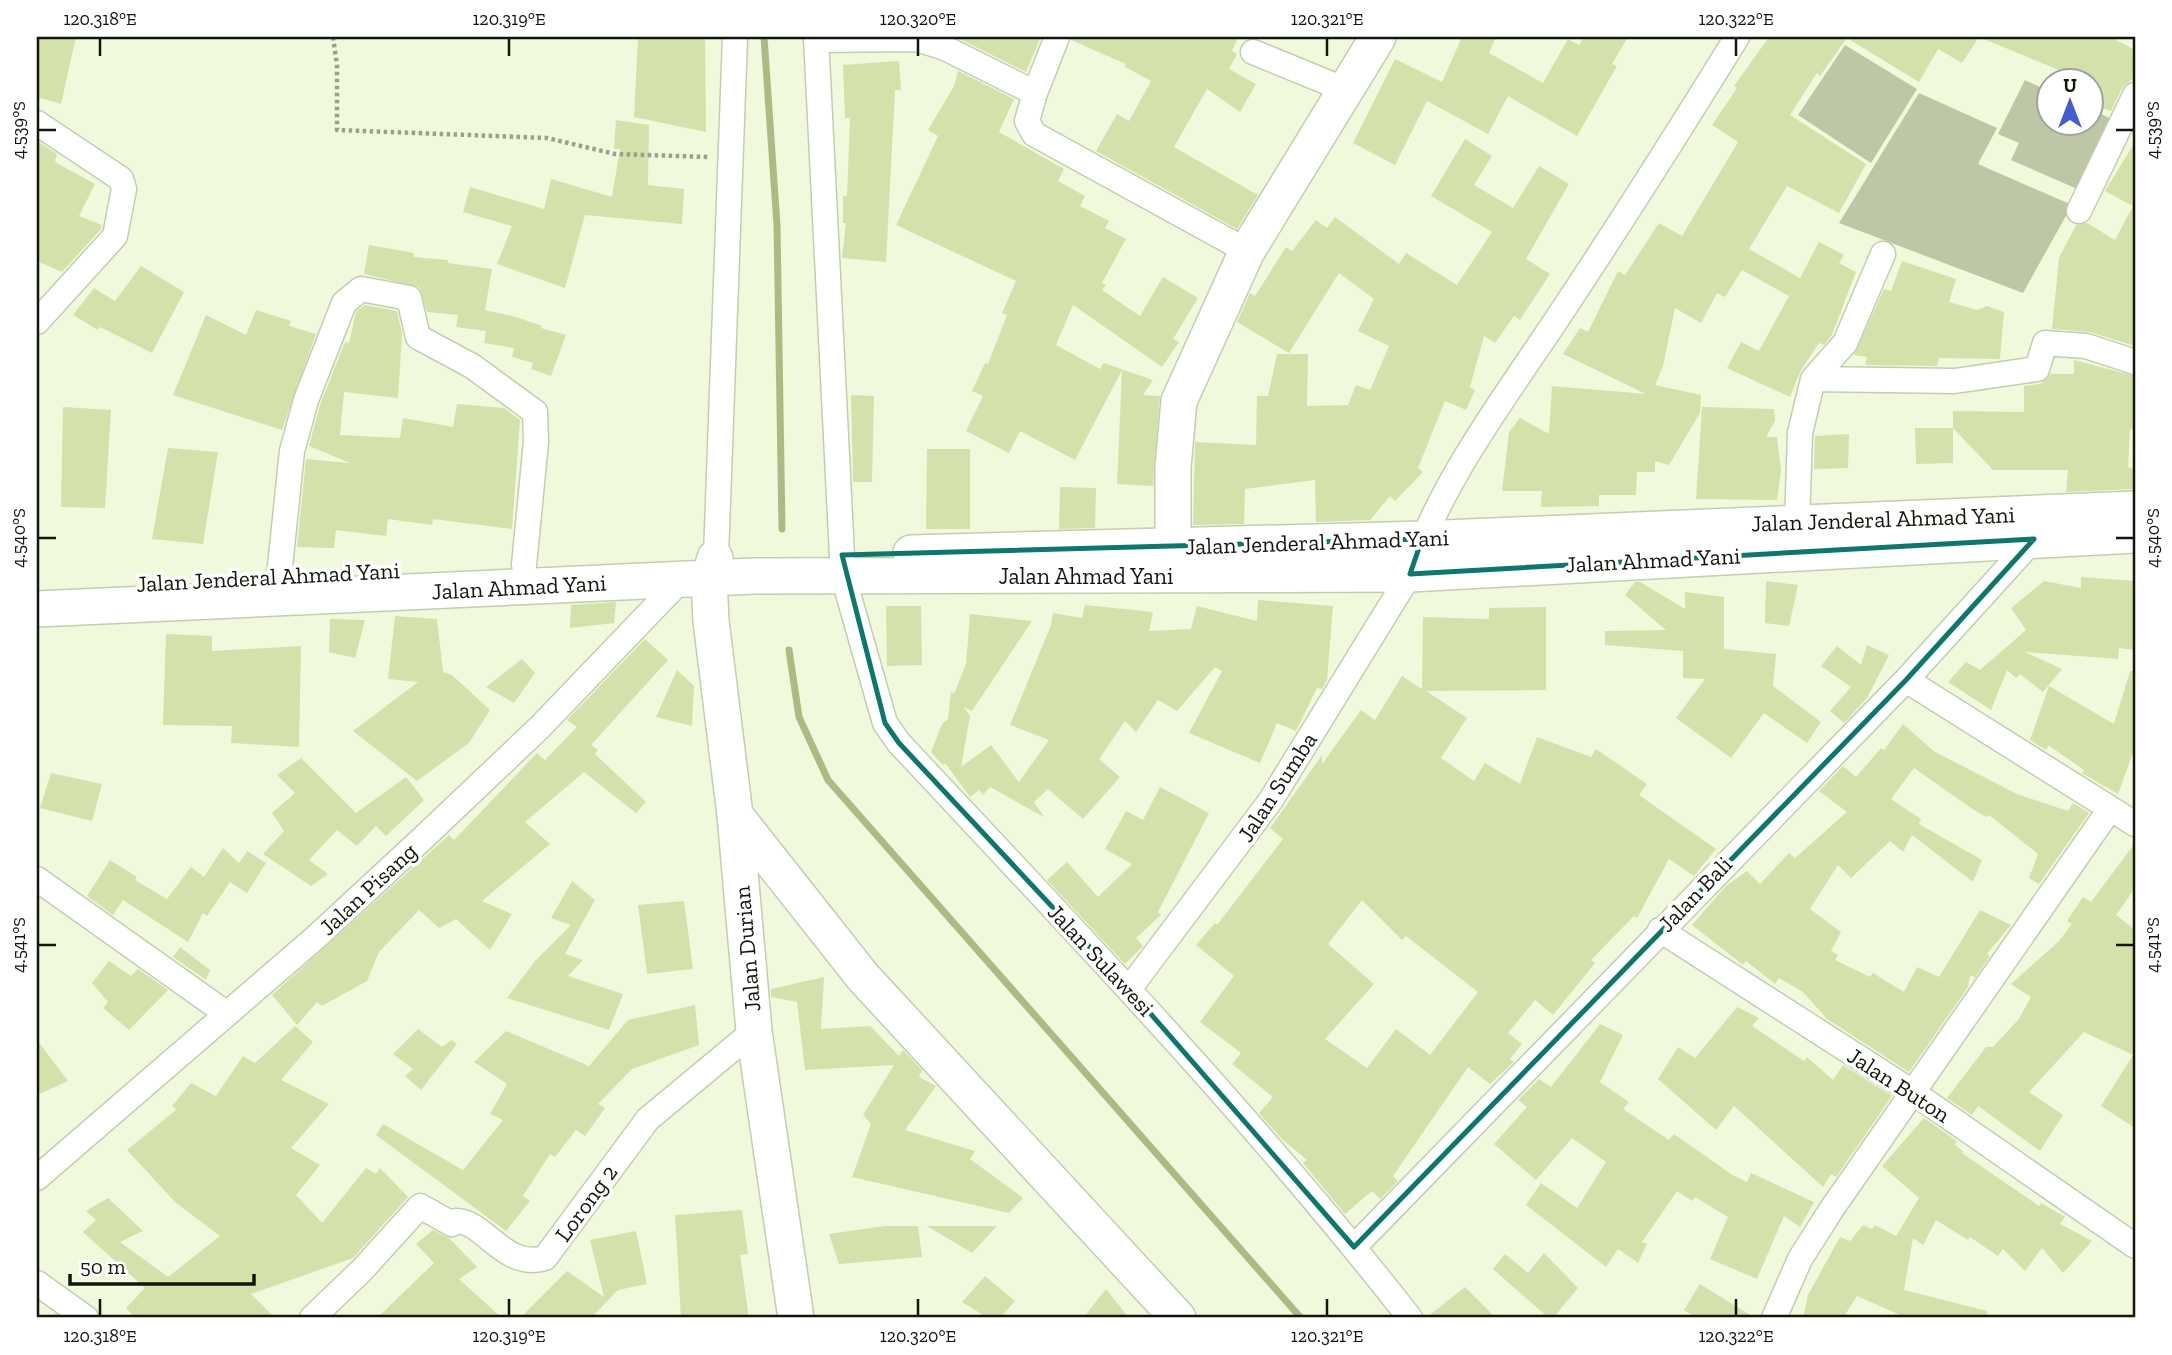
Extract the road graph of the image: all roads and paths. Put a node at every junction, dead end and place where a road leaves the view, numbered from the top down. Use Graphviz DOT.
graph roads {
  1 [pos="333,37"];
  2 [pos="735,37"];
  3 [pos="1057,37"];
  4 [pos="1378,37"];
  5 [pos="1737,37"];
  6 [pos="816,38"];
  7 [pos="1253,52"];
  8 [pos="1346,90"];
  9 [pos="1035,93"];
  10 [pos="2135,95"];
  11 [pos="37,122"];
  12 [pos="730,158"];
  13 [pos="2079,211"];
  14 [pos="1247,251"];
  15 [pos="1883,254"];
  16 [pos="37,322"];
  17 [pos="2135,362"];
  18 [pos="1813,379"];
  19 [pos="2135,509"];
  20 [pos="1797,523"];
  21 [pos="2135,535"];
  22 [pos="1422,539"];
  23 [pos="2034,539"];
  24 [pos="1173,546"];
  25 [pos="524,565"];
  26 [pos="830,565"];
  27 [pos="722,569"];
  28 [pos="1410,574"];
  29 [pos="279,576"];
  30 [pos="37,587"];
  31 [pos="37,609"];
  32 [pos="1906,680"];
  33 [pos="2110,809"];
  34 [pos="735,815"];
  35 [pos="2135,824"];
  36 [pos="37,879"];
  37 [pos="1660,930"];
  38 [pos="1129,989"];
  39 [pos="227,1014"];
  40 [pos="754,1031"];
  41 [pos="1911,1091"];
  42 [pos="37,1178"];
  43 [pos="2135,1246"];
  44 [pos="1354,1247"];
  45 [pos="37,1283"];
  46 [pos="86,1318"];
  47 [pos="312,1318"];
  48 [pos="796,1318"];
  49 [pos="1178,1318"];
  50 [pos="1410,1318"];
  51 [pos="1774,1318"];
  1 -- 12 [label="path"];
  2 -- 12 [label="street"];
  3 -- 9 [label="street"];
  4 -- 8 [label="main road"];
  5 -- 22 [label="street, Jalan Sumba"];
  6 -- 9 [label="street"];
  6 -- 26 [label="street, Jalan Sulawesi"];
  7 -- 8 [label="street"];
  8 -- 14 [label="main road"];
  9 -- 14 [label="street"];
  10 -- 13 [label="street"];
  11 -- 16 [label="street"];
  12 -- 27 [label="street"];
  14 -- 24 [label="main road"];
  15 -- 18 [label="street"];
  17 -- 18 [label="street"];
  18 -- 20 [label="street"];
  19 -- 20 [label="main road, Jalan Jenderal Ahmad Yani"];
  20 -- 22 [label="main road, Jalan Jenderal Ahmad Yani"];
  21 -- 23 [label="main road, Jalan Ahmad Yani"];
  22 -- 24 [label="main road, Jalan Jenderal Ahmad Yani"];
  22 -- 28 [label="street, Jalan Sumba"];
  23 -- 28 [label="main road, Jalan Ahmad Yani"];
  23 -- 32 [label="street, Jalan Bali"];
  24 -- 26 [label="main road, Jalan Jenderal Ahmad Yani"];
  25 -- 27 [label="main road, Jalan Jenderal Ahmad Yani"];
  25 -- 29 [label="main road, Jalan Jenderal Ahmad Yani"];
  25 -- 29 [label="street"];
  26 -- 27 [label="main road, Jalan Ahmad Yani"];
  26 -- 28 [label="main road, Jalan Ahmad Yani"];
  26 -- 38 [label="street, Jalan Sulawesi"];
  27 -- 31 [label="main road, Jalan Ahmad Yani"];
  27 -- 34 [label="main road, Jalan Durian"];
  27 -- 39 [label="street, Jalan Pisang"];
  28 -- 38 [label="street, Jalan Sumba"];
  29 -- 30 [label="main road, Jalan Jenderal Ahmad Yani"];
  32 -- 33 [label="street"];
  32 -- 37 [label="street, Jalan Bali"];
  33 -- 35 [label="street"];
  33 -- 41 [label="street"];
  34 -- 40 [label="main road, Jalan Durian"];
  34 -- 49 [label="main road"];
  36 -- 39 [label="street"];
  37 -- 41 [label="street, Jalan Buton"];
  37 -- 44 [label="street, Jalan Bali"];
  38 -- 44 [label="street, Jalan Sulawesi"];
  39 -- 42 [label="street, Jalan Pisang"];
  40 -- 47 [label="street, Lorong 2"];
  40 -- 48 [label="main road, Jalan Durian"];
  41 -- 43 [label="street, Jalan Buton"];
  41 -- 51 [label="street"];
  44 -- 50 [label="street, Jalan Sulawesi"];
  45 -- 46 [label="street"];
}
